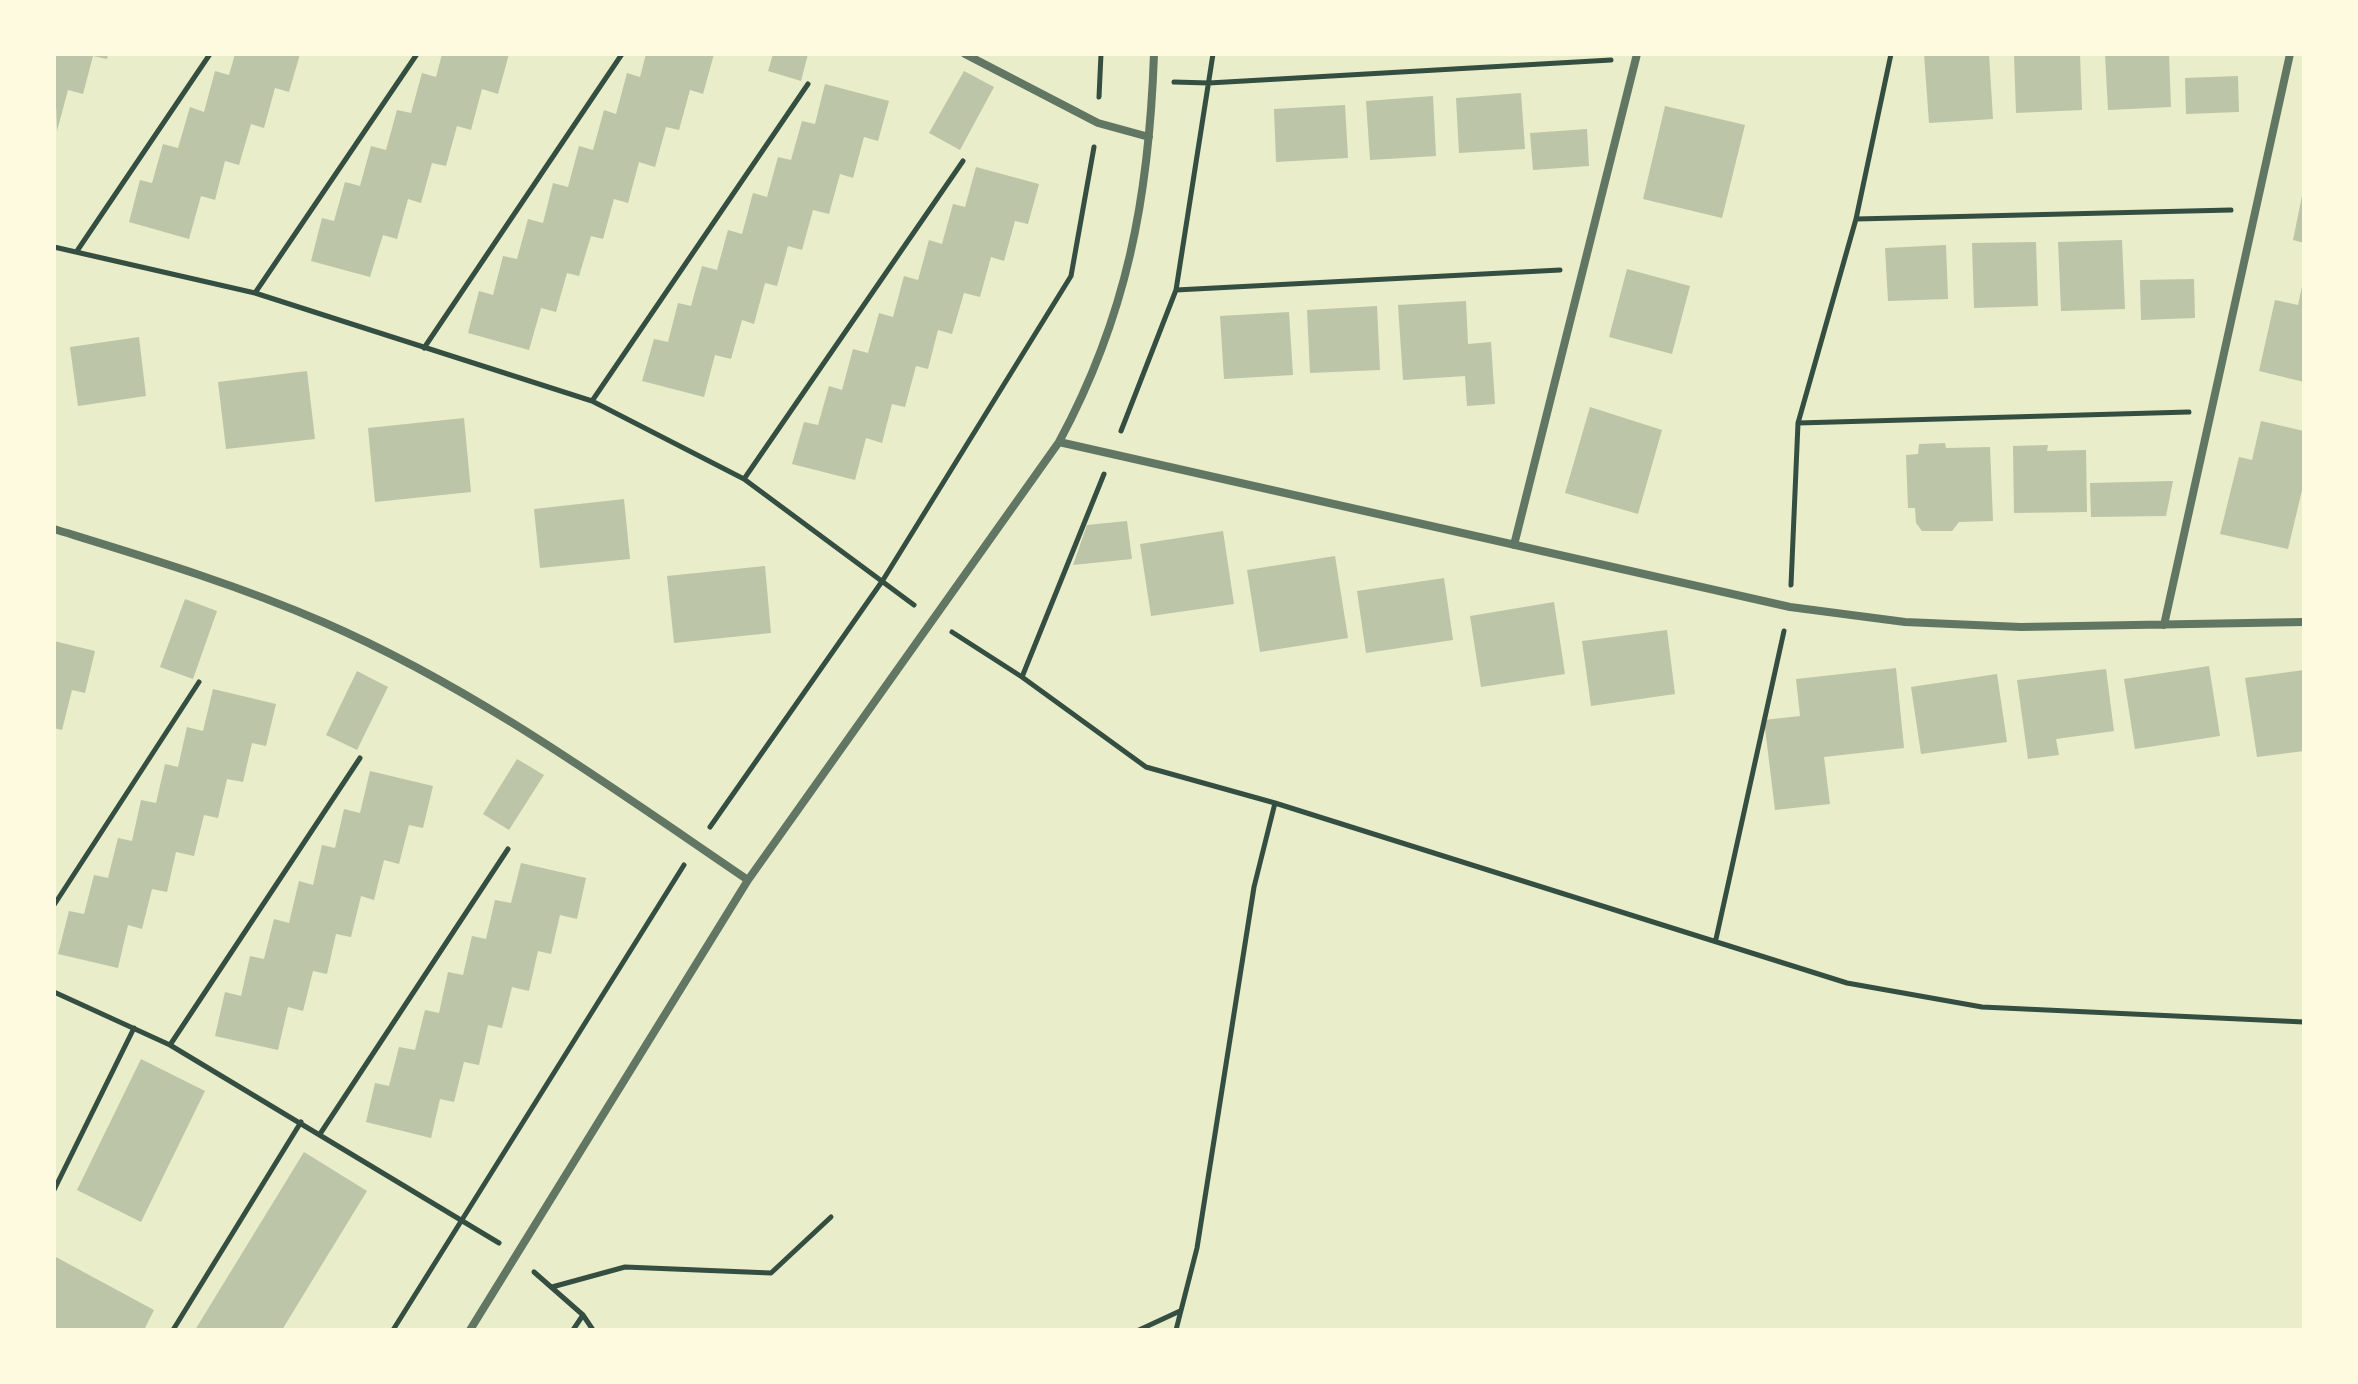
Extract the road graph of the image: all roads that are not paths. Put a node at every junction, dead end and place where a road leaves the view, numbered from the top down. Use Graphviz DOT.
graph roads {
  1 [pos="965,54"];
  2 [pos="1154,54"];
  3 [pos="2290,54"];
  4 [pos="1637,56"];
  5 [pos="1149,137"];
  6 [pos="1059,442"];
  7 [pos="54,529"];
  8 [pos="1514,545"];
  9 [pos="2304,622"];
  10 [pos="2164,625"];
  11 [pos="748,880"];
  12 [pos="470,1330"];
  1 -- 5 [label="street"];
  2 -- 5 [label="street"];
  3 -- 10 [label="street"];
  4 -- 8 [label="street"];
  5 -- 6 [label="street"];
  6 -- 8 [label="street"];
  6 -- 11 [label="street"];
  7 -- 11 [label="street"];
  8 -- 10 [label="street"];
  9 -- 10 [label="street"];
  11 -- 12 [label="street"];
}
